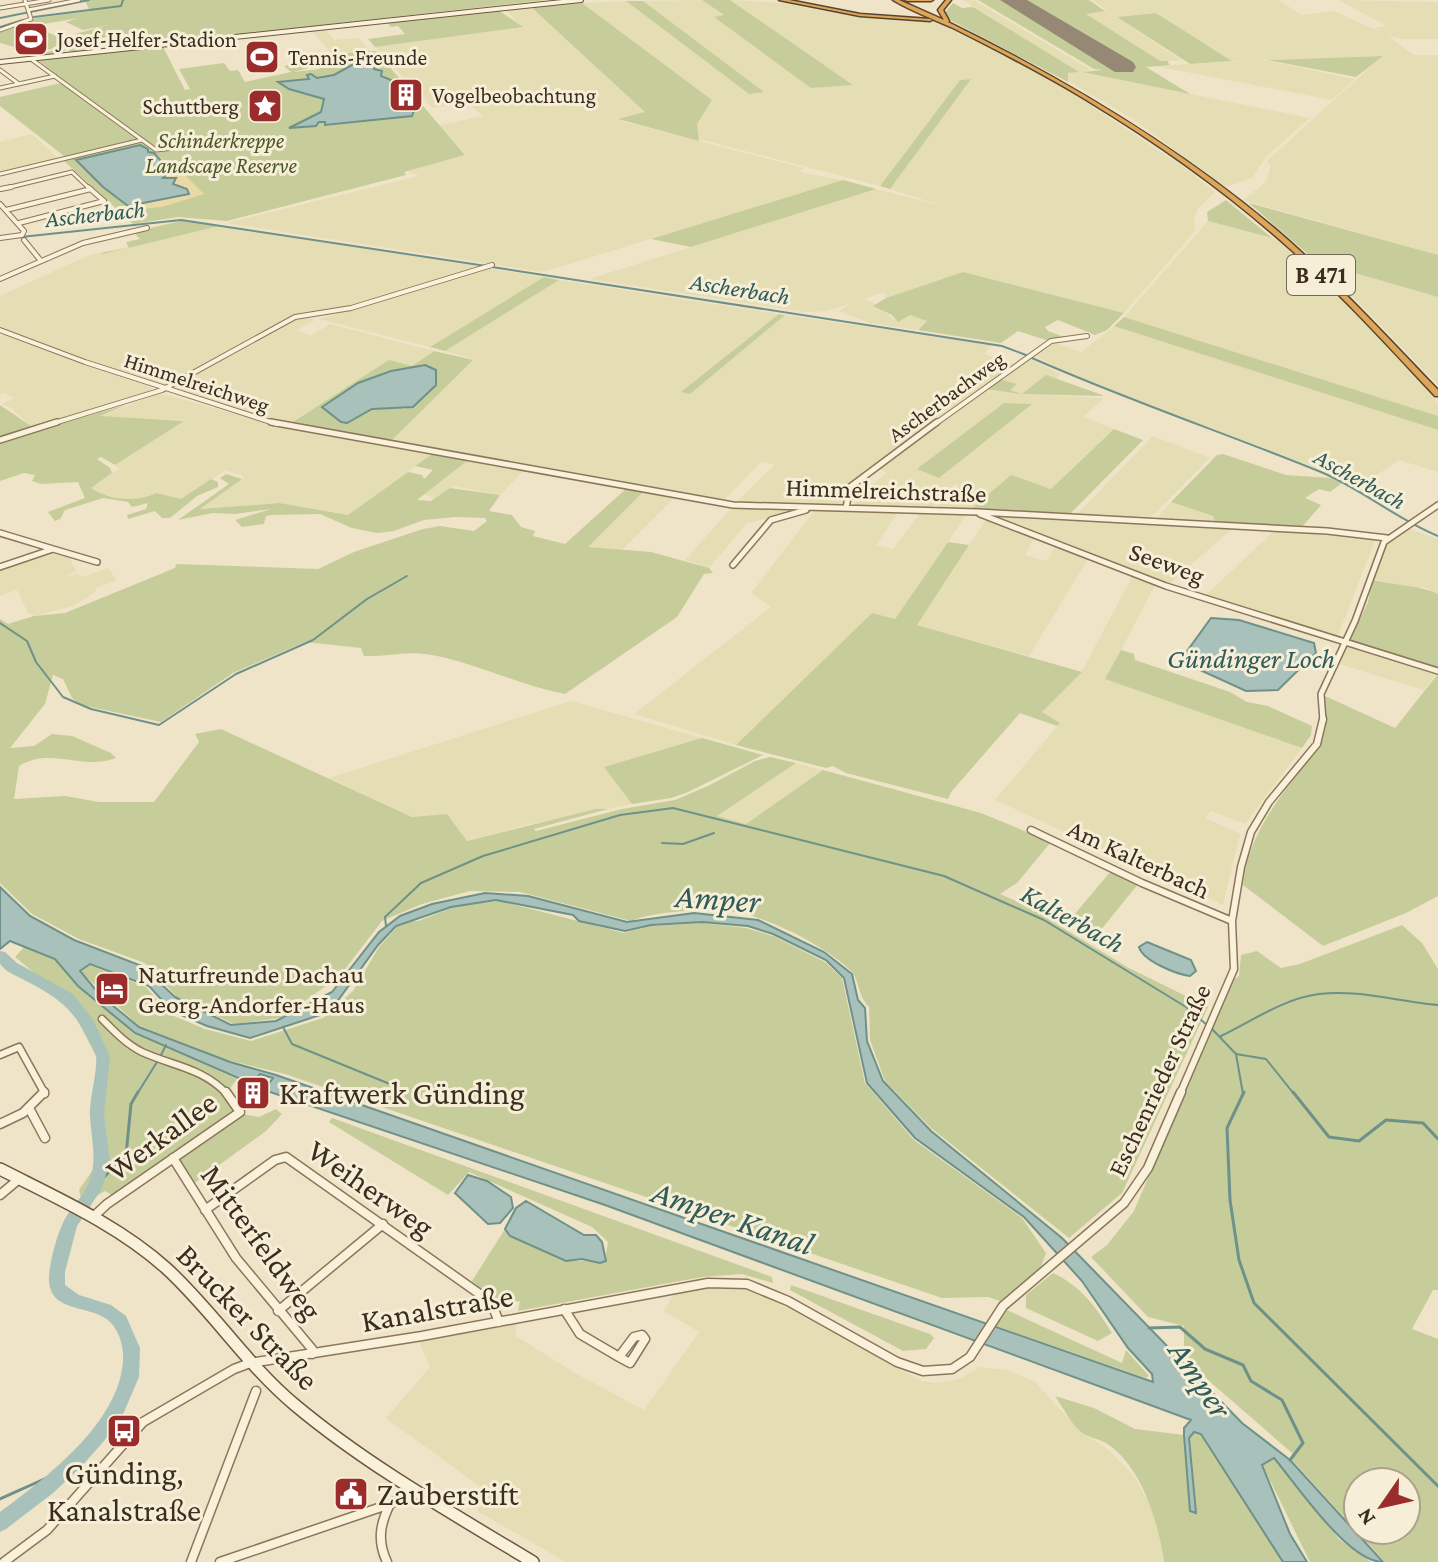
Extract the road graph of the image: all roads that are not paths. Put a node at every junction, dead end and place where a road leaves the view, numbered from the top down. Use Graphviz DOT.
graph roads {
  1 [pos="49,0"];
  2 [pos="79,0"];
  3 [pos="581,0"];
  4 [pos="781,0"];
  5 [pos="792,0"];
  6 [pos="822,0"];
  7 [pos="892,0"];
  8 [pos="907,0"];
  9 [pos="931,0"];
  10 [pos="949,0"];
  11 [pos="26,2"];
  12 [pos="0,8"];
  13 [pos="29,11"];
  14 [pos="955,27"];
  15 [pos="0,30"];
  16 [pos="31,59"];
  17 [pos="0,62"];
  18 [pos="0,70"];
  19 [pos="55,76"];
  20 [pos="19,84"];
  21 [pos="0,88"];
  22 [pos="142,140"];
  23 [pos="201,145"];
  24 [pos="0,174"];
  25 [pos="0,189"];
  26 [pos="91,189"];
  27 [pos="0,204"];
  28 [pos="6,210"];
  29 [pos="19,223"];
  30 [pos="147,228"];
  31 [pos="23,237"];
  32 [pos="75,237"];
  33 [pos="0,238"];
  34 [pos="82,244"];
  35 [pos="93,249"];
  36 [pos="41,261"];
  37 [pos="490,266"];
  38 [pos="0,279"];
  39 [pos="0,330"];
  40 [pos="1087,336"];
  41 [pos="165,389"];
  42 [pos="1438,394"];
  43 [pos="0,440"];
  44 [pos="389,442"];
  45 [pos="1438,505"];
  46 [pos="809,508"];
  47 [pos="846,508"];
  48 [pos="1429,511"];
  49 [pos="978,512"];
  50 [pos="1438,514"];
  51 [pos="0,533"];
  52 [pos="1387,538"];
  53 [pos="53,549"];
  54 [pos="97,562"];
  55 [pos="733,565"];
  56 [pos="0,567"];
  57 [pos="1345,644"];
  58 [pos="1438,671"];
  59 [pos="1031,830"];
  60 [pos="1232,921"];
  61 [pos="102,1019"];
  62 [pos="0,1055"];
  63 [pos="29,1108"];
  64 [pos="0,1124"];
  65 [pos="45,1138"];
  66 [pos="173,1158"];
  67 [pos="0,1169"];
  68 [pos="19,1179"];
  69 [pos="0,1195"];
  70 [pos="205,1210"];
  71 [pos="85,1213"];
  72 [pos="383,1224"];
  73 [pos="632,1296"];
  74 [pos="564,1309"];
  75 [pos="278,1311"];
  76 [pos="499,1322"];
  77 [pos="312,1354"];
  78 [pos="619,1357"];
  79 [pos="250,1363"];
  80 [pos="256,1391"];
  81 [pos="412,1489"];
  82 [pos="390,1504"];
  83 [pos="18,1558"];
  84 [pos="4,1562"];
  85 [pos="191,1562"];
  86 [pos="220,1562"];
  87 [pos="387,1562"];
  88 [pos="533,1562"];
  1 -- 11 [label="street"];
  2 -- 13 [label="street"];
  3 -- 16 [label="street"];
  4 -- 5 [label="highway"];
  5 -- 14 [label="highway"];
  6 -- 7 [label="highway"];
  7 -- 14 [label="highway, B 471"];
  8 -- 9 [label="highway"];
  10 -- 14 [label="highway"];
  11 -- 12 [label="street"];
  11 -- 13 [label="street"];
  13 -- 15 [label="street"];
  14 -- 42 [label="highway, B 471"];
  16 -- 17 [label="street"];
  16 -- 19 [label="street"];
  18 -- 20 [label="street"];
  19 -- 20 [label="street"];
  19 -- 22 [label="street"];
  20 -- 21 [label="street"];
  22 -- 23 [label="street"];
  22 -- 24 [label="street"];
  25 -- 26 [label="street"];
  26 -- 28 [label="street"];
  26 -- 29 [label="street"];
  27 -- 28 [label="street"];
  28 -- 29 [label="street"];
  29 -- 31 [label="street"];
  30 -- 34 [label="street"];
  31 -- 33 [label="street"];
  31 -- 36 [label="street"];
  32 -- 34 [label="street"];
  34 -- 35 [label="street"];
  34 -- 36 [label="street"];
  36 -- 38 [label="street"];
  37 -- 41 [label="street"];
  39 -- 41 [label="street, Himmelreichweg"];
  40 -- 47 [label="street, Ascherbachweg"];
  41 -- 43 [label="street"];
  41 -- 44 [label="street, Himmelreichweg"];
  44 -- 46 [label="street, Himmelreichstraße"];
  45 -- 48 [label="street"];
  46 -- 47 [label="street, Himmelreichstraße"];
  46 -- 55 [label="street"];
  47 -- 49 [label="street, Himmelreichstraße"];
  48 -- 50 [label="street"];
  48 -- 52 [label="street"];
  49 -- 52 [label="street, Himmelreichstraße"];
  49 -- 57 [label="street, Seeweg"];
  51 -- 53 [label="street"];
  52 -- 57 [label="street, Eschenrieder Straße"];
  53 -- 54 [label="street"];
  53 -- 56 [label="street"];
  57 -- 58 [label="street, Seeweg"];
  57 -- 60 [label="street, Eschenrieder Straße"];
  59 -- 60 [label="street, Am Kalterbach"];
  60 -- 73 [label="street, Eschenrieder Straße"];
  61 -- 66 [label="street, Werkallee"];
  62 -- 63 [label="street"];
  63 -- 64 [label="street"];
  63 -- 65 [label="street"];
  66 -- 70 [label="street, Mitterfeldweg"];
  66 -- 71 [label="street, Werkallee"];
  67 -- 68 [label="street, Brucker Straße"];
  68 -- 69 [label="street"];
  68 -- 71 [label="street, Brucker Straße"];
  70 -- 72 [label="street, Weiherweg"];
  70 -- 75 [label="street, Mitterfeldweg"];
  71 -- 79 [label="street, Brucker Straße"];
  72 -- 75 [label="street"];
  72 -- 76 [label="street, Weiherweg"];
  73 -- 74 [label="street, Kanalstraße"];
  74 -- 76 [label="street, Kanalstraße"];
  74 -- 78 [label="street"];
  75 -- 77 [label="street, Mitterfeldweg"];
  76 -- 77 [label="street, Kanalstraße"];
  77 -- 79 [label="street, Kanalstraße"];
  79 -- 81 [label="street, Brucker Straße"];
  79 -- 83 [label="street, Kanalstraße"];
  80 -- 85 [label="street"];
  81 -- 82 [label="street"];
  81 -- 88 [label="street, Brucker Straße"];
  82 -- 86 [label="street"];
  82 -- 87 [label="street"];
  83 -- 84 [label="street, Kanalstraße"];
}
